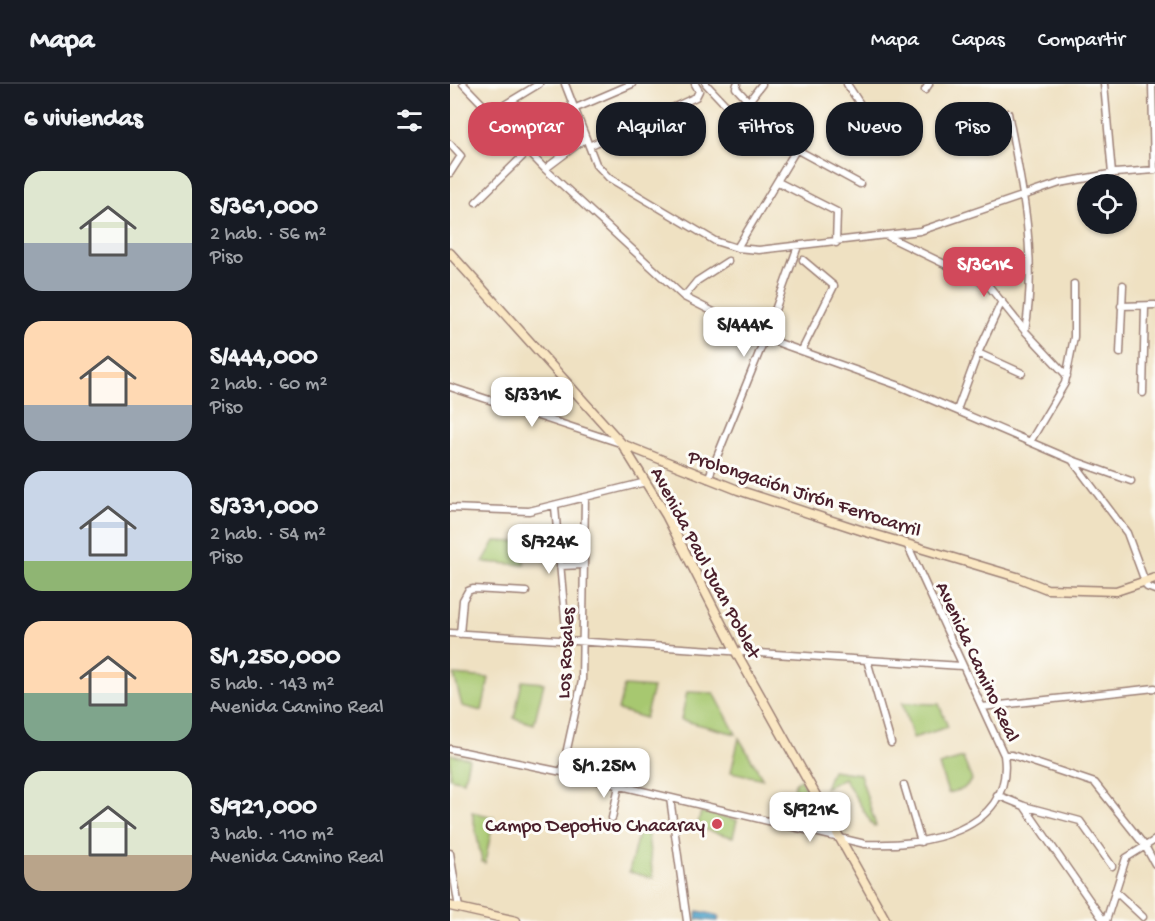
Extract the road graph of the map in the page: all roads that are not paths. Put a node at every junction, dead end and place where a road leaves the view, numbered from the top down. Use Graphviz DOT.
graph roads {
  1 [pos="463,84"];
  2 [pos="539,84"];
  3 [pos="565,84"];
  4 [pos="632,84"];
  5 [pos="695,84"];
  6 [pos="706,84"];
  7 [pos="737,84"];
  8 [pos="762,84"];
  9 [pos="847,84"];
  10 [pos="1104,84"];
  11 [pos="1152,84"];
  12 [pos="480,102"];
  13 [pos="509,102"];
  14 [pos="573,102"];
  15 [pos="723,102"];
  16 [pos="749,102"];
  17 [pos="859,102"];
  18 [pos="584,105"];
  19 [pos="584,132"];
  20 [pos="1012,133"];
  21 [pos="586,138"];
  22 [pos="450,144"];
  23 [pos="589,146"];
  24 [pos="524,156"];
  25 [pos="532,156"];
  26 [pos="793,156"];
  27 [pos="807,156"];
  28 [pos="545,169"];
  29 [pos="1154,170"];
  30 [pos="450,173"];
  31 [pos="1112,174"];
  32 [pos="1077,180"];
  33 [pos="778,182"];
  34 [pos="860,184"];
  35 [pos="1024,193"];
  36 [pos="476,202"];
  37 [pos="888,236"];
  38 [pos="836,243"];
  39 [pos="798,246"];
  40 [pos="737,248"];
  41 [pos="450,253"];
  42 [pos="803,260"];
  43 [pos="728,261"];
  44 [pos="1074,284"];
  45 [pos="1123,285"];
  46 [pos="684,297"];
  47 [pos="1002,301"];
  48 [pos="1121,306"];
  49 [pos="1145,306"];
  50 [pos="1155,306"];
  51 [pos="1025,331"];
  52 [pos="765,338"];
  53 [pos="802,350"];
  54 [pos="978,353"];
  55 [pos="1120,353"];
  56 [pos="1022,373"];
  57 [pos="1068,375"];
  58 [pos="450,387"];
  59 [pos="1143,393"];
  60 [pos="957,410"];
  61 [pos="1030,442"];
  62 [pos="622,444"];
  63 [pos="645,453"];
  64 [pos="1072,459"];
  65 [pos="634,463"];
  66 [pos="708,479"];
  67 [pos="1131,481"];
  68 [pos="646,482"];
  69 [pos="585,498"];
  70 [pos="555,507"];
  71 [pos="450,508"];
  72 [pos="907,544"];
  73 [pos="584,565"];
  74 [pos="560,566"];
  75 [pos="1155,578"];
  76 [pos="1145,582"];
  77 [pos="1155,590"];
  78 [pos="526,592"];
  79 [pos="450,633"];
  80 [pos="460,634"];
  81 [pos="567,641"];
  82 [pos="584,643"];
  83 [pos="736,652"];
  84 [pos="867,660"];
  85 [pos="962,666"];
  86 [pos="1155,688"];
  87 [pos="982,707"];
  88 [pos="891,743"];
  89 [pos="450,749"];
  90 [pos="1004,755"];
  91 [pos="562,772"];
  92 [pos="904,785"];
  93 [pos="619,786"];
  94 [pos="997,795"];
  95 [pos="670,798"];
  96 [pos="1024,806"];
  97 [pos="612,818"];
  98 [pos="842,839"];
  99 [pos="1155,840"];
  100 [pos="921,842"];
  101 [pos="1145,846"];
  102 [pos="450,853"];
  103 [pos="1155,864"];
  104 [pos="1112,866"];
  105 [pos="1115,891"];
  106 [pos="454,907"];
  107 [pos="1143,917"];
  108 [pos="516,921"];
  109 [pos="687,921"];
  110 [pos="886,921"];
  111 [pos="1105,921"];
  1 -- 12 [label="street"];
  2 -- 13 [label="street"];
  3 -- 14 [label="street"];
  4 -- 18 [label="street"];
  5 -- 23 [label="street"];
  6 -- 15 [label="street"];
  7 -- 16 [label="street"];
  8 -- 16 [label="street"];
  9 -- 17 [label="street"];
  10 -- 31 [label="street"];
  11 -- 29 [label="street"];
  19 -- 21 [label="street"];
  20 -- 35 [label="street"];
  21 -- 23 [label="street"];
  21 -- 28 [label="street"];
  22 -- 30 [label="street"];
  23 -- 40 [label="street"];
  24 -- 36 [label="street"];
  25 -- 28 [label="street"];
  26 -- 33 [label="street"];
  27 -- 34 [label="street"];
  28 -- 46 [label="street"];
  29 -- 31 [label="street"];
  32 -- 35 [label="street"];
  33 -- 38 [label="street"];
  33 -- 40 [label="street"];
  35 -- 37 [label="street"];
  35 -- 51 [label="street"];
  37 -- 38 [label="street"];
  37 -- 47 [label="street"];
  38 -- 39 [label="street"];
  39 -- 40 [label="street"];
  39 -- 52 [label="street"];
  41 -- 62 [label="street, Avenida Paul Juan Poblet"];
  42 -- 53 [label="street"];
  43 -- 46 [label="street"];
  44 -- 57 [label="street"];
  45 -- 48 [label="street"];
  46 -- 52 [label="street"];
  47 -- 51 [label="street"];
  47 -- 54 [label="street"];
  48 -- 49 [label="street"];
  48 -- 55 [label="street"];
  49 -- 50 [label="street"];
  49 -- 59 [label="street"];
  51 -- 57 [label="street"];
  52 -- 53 [label="street"];
  52 -- 66 [label="street"];
  53 -- 60 [label="street"];
  54 -- 56 [label="street"];
  54 -- 60 [label="street"];
  57 -- 61 [label="street"];
  58 -- 62 [label="street, Prolongación Jirón Ferrocarril"];
  60 -- 61 [label="street"];
  61 -- 64 [label="street"];
  62 -- 63 [label="street, Prolongación Jirón Ferrocarril"];
  62 -- 65 [label="street, Avenida Paul Juan Poblet"];
  63 -- 65 [label="street"];
  63 -- 66 [label="street, Prolongación Jirón Ferrocarril"];
  64 -- 67 [label="street"];
  64 -- 76 [label="street"];
  65 -- 68 [label="street, Avenida Paul Juan Poblet"];
  66 -- 72 [label="street, Prolongación Jirón Ferrocarril"];
  68 -- 69 [label="street"];
  68 -- 83 [label="street, Avenida Paul Juan Poblet"];
  69 -- 70 [label="street"];
  69 -- 73 [label="street, Los Rosales"];
  70 -- 71 [label="street"];
  70 -- 74 [label="street"];
  72 -- 76 [label="street, Prolongación Jirón Ferrocarril"];
  72 -- 85 [label="street, Avenida Camino Real"];
  73 -- 74 [label="street"];
  73 -- 82 [label="street, Los Rosales"];
  74 -- 81 [label="street"];
  75 -- 76 [label="street, Prolongación Jirón Ferrocarril"];
  76 -- 77 [label="street"];
  78 -- 80 [label="street"];
  79 -- 80 [label="street"];
  80 -- 81 [label="street"];
  81 -- 82 [label="street"];
  82 -- 83 [label="street"];
  82 -- 91 [label="street, Los Rosales"];
  83 -- 84 [label="street"];
  83 -- 98 [label="street, Avenida Paul Juan Poblet"];
  84 -- 85 [label="street"];
  84 -- 88 [label="street"];
  85 -- 87 [label="street, Avenida Camino Real"];
  86 -- 87 [label="street"];
  87 -- 90 [label="street, Avenida Camino Real"];
  89 -- 91 [label="street, Avenida Camino Real"];
  90 -- 94 [label="street, Avenida Camino Real"];
  90 -- 101 [label="street"];
  91 -- 93 [label="street, Avenida Camino Real"];
  92 -- 100 [label="street"];
  93 -- 95 [label="street, Avenida Camino Real"];
  93 -- 97 [label="street"];
  94 -- 96 [label="street"];
  94 -- 100 [label="street, Avenida Camino Real"];
  95 -- 98 [label="street, Avenida Camino Real"];
  95 -- 109 [label="street"];
  96 -- 104 [label="street"];
  96 -- 111 [label="street"];
  98 -- 100 [label="street, Avenida Camino Real"];
  98 -- 110 [label="street, Avenida Paul Juan Poblet"];
  99 -- 101 [label="street"];
  101 -- 103 [label="street"];
  101 -- 105 [label="street"];
  102 -- 106 [label="street"];
  105 -- 107 [label="street"];
  105 -- 111 [label="street"];
  106 -- 108 [label="street"];
}
